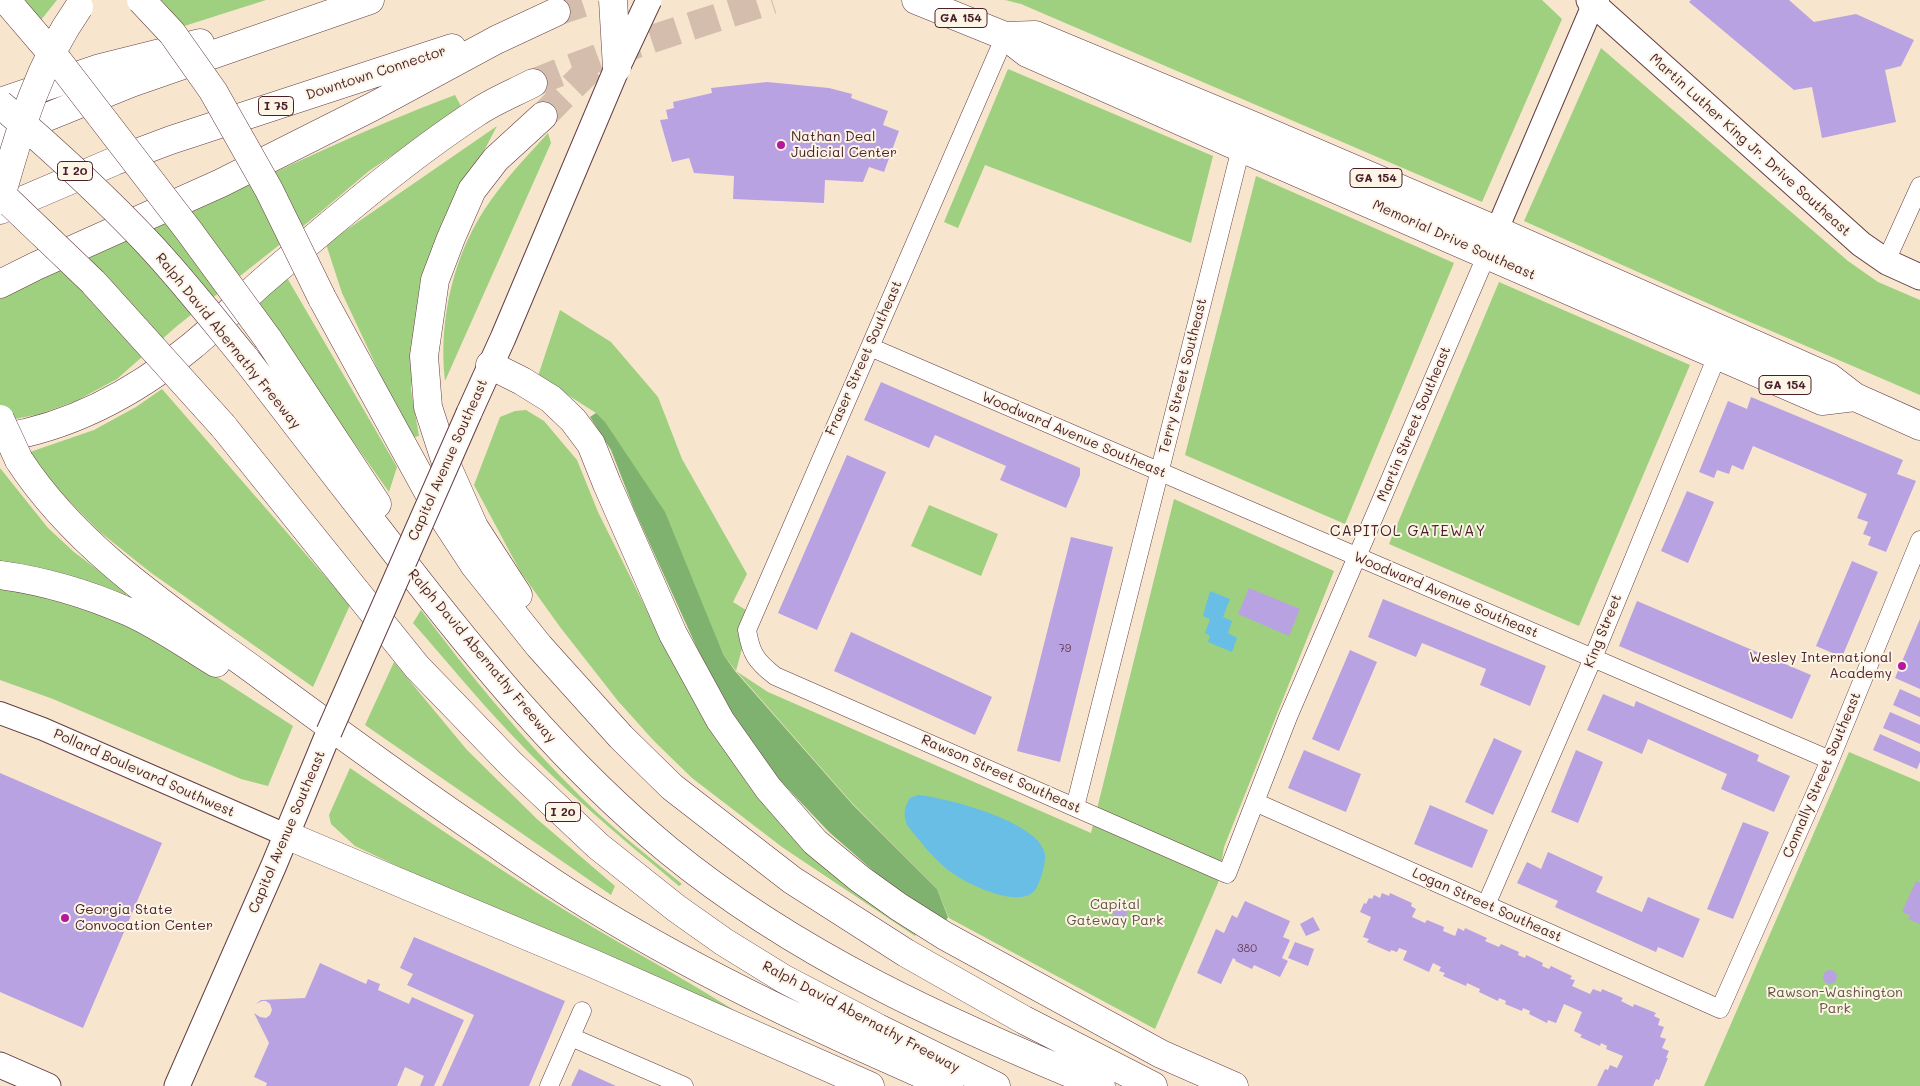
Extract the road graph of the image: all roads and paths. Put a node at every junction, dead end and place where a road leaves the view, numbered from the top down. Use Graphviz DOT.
graph roads {
  1 [pos="6,0"];
  2 [pos="141,0"];
  3 [pos="370,0"];
  4 [pos="613,0"];
  5 [pos="648,0"];
  6 [pos="916,0"];
  7 [pos="1592,2"];
  8 [pos="82,3"];
  9 [pos="343,9"];
  10 [pos="1005,36"];
  11 [pos="617,68"];
  12 [pos="533,83"];
  13 [pos="0,103"];
  14 [pos="543,116"];
  15 [pos="0,136"];
  16 [pos="1240,148"];
  17 [pos="1920,186"];
  18 [pos="0,193"];
  19 [pos="0,200"];
  20 [pos="0,210"];
  21 [pos="1492,242"];
  22 [pos="1886,261"];
  23 [pos="1920,277"];
  24 [pos="0,284"];
  25 [pos="870,347"];
  26 [pos="1717,356"];
  27 [pos="490,365"];
  28 [pos="1856,397"];
  29 [pos="0,419"];
  30 [pos="1920,426"];
  31 [pos="0,438"];
  32 [pos="1159,472"];
  33 [pos="1920,540"];
  34 [pos="1357,557"];
  35 [pos="0,575"];
  36 [pos="453,626"];
  37 [pos="1593,658"];
  38 [pos="775,676"];
  39 [pos="0,713"];
  40 [pos="600,714"];
  41 [pos="360,749"];
  42 [pos="1830,760"];
  43 [pos="1255,802"];
  44 [pos="1075,807"];
  45 [pos="286,836"];
  46 [pos="1227,874"];
  47 [pos="1486,905"];
  48 [pos="1720,1008"];
  49 [pos="582,1011"];
  50 [pos="570,1037"];
  51 [pos="0,1065"];
  52 [pos="48,1086"];
  53 [pos="177,1086"];
  54 [pos="549,1086"];
  55 [pos="684,1086"];
  56 [pos="870,1086"];
  57 [pos="949,1086"];
  58 [pos="996,1086"];
  59 [pos="1101,1086"];
  60 [pos="1153,1086"];
  61 [pos="1234,1086"];
  1 -- 36 [label="main road, bridge"];
  2 -- 40 [label="main road, bridge"];
  3 -- 9 [label="main road"];
  4 -- 11 [label="main road, bridge"];
  5 -- 11 [label="main road, Capitol Avenue Southeast, bridge"];
  6 -- 10 [label="main road, Memorial Drive Southeast / GA 154"];
  7 -- 21 [label="street, Martin Street Southeast"];
  7 -- 22 [label="main road, Martin Luther King Jr. Drive Southeast"];
  8 -- 19 [label="main road, bridge"];
  9 -- 13 [label="main road"];
  9 -- 15 [label="main road"];
  10 -- 16 [label="main road, Memorial Drive Southeast / GA 154"];
  10 -- 21 [label="main road, Memorial Drive Southeast / GA 154"];
  10 -- 25 [label="street, Fraser Street Southeast"];
  11 -- 27 [label="main road, Capitol Avenue Southeast"];
  12 -- 31 [label="main road"];
  13 -- 36 [label="main road, Ralph David Abernathy Freeway / I 20, bridge"];
  14 -- 40 [label="main road"];
  16 -- 21 [label="main road, Memorial Drive Southeast / GA 154"];
  16 -- 32 [label="street, Terry Street Southeast"];
  17 -- 22 [label="street"];
  18 -- 58 [label="main road, Ralph David Abernathy Freeway / I 20, bridge"];
  20 -- 24 [label="main road, Downtown Connector / I 75"];
  21 -- 26 [label="main road, Memorial Drive Southeast / GA 154"];
  21 -- 28 [label="main road, Memorial Drive Southeast / GA 154"];
  21 -- 34 [label="street, Martin Street Southeast"];
  22 -- 23 [label="main road, Martin Luther King Jr. Drive Southeast"];
  25 -- 32 [label="street, Woodward Avenue Southeast"];
  25 -- 38 [label="street, Fraser Street Southeast"];
  26 -- 28 [label="main road, Memorial Drive Southeast / GA 154"];
  26 -- 37 [label="street, King Street"];
  27 -- 45 [label="main road, Capitol Avenue Southeast, bridge"];
  27 -- 61 [label="main road"];
  28 -- 30 [label="main road, Memorial Drive Southeast / GA 154"];
  29 -- 41 [label="main road, bridge"];
  32 -- 34 [label="street, Woodward Avenue Southeast"];
  32 -- 44 [label="street, Terry Street Southeast"];
  33 -- 42 [label="street, Connally Street Southeast"];
  34 -- 37 [label="street, Woodward Avenue Southeast"];
  34 -- 43 [label="street, Martin Street Southeast"];
  35 -- 41 [label="main road"];
  36 -- 59 [label="main road, Ralph David Abernathy Freeway / I 20"];
  37 -- 42 [label="street, Woodward Avenue Southeast"];
  37 -- 47 [label="street, King Street"];
  38 -- 44 [label="street, Rawson Street Southeast"];
  39 -- 45 [label="street, Pollard Boulevard Southwest"];
  40 -- 60 [label="main road"];
  41 -- 57 [label="main road"];
  42 -- 48 [label="street, Connally Street Southeast"];
  43 -- 46 [label="street, Martin Street Southeast"];
  43 -- 47 [label="street, Logan Street Southeast"];
  44 -- 46 [label="street, Rawson Street Southeast"];
  45 -- 53 [label="main road, Capitol Avenue Southeast"];
  45 -- 56 [label="main road"];
  47 -- 48 [label="street, Logan Street Southeast"];
  49 -- 50 [label="street"];
  50 -- 54 [label="street"];
  50 -- 55 [label="street"];
  51 -- 52 [label="main road"];
}
